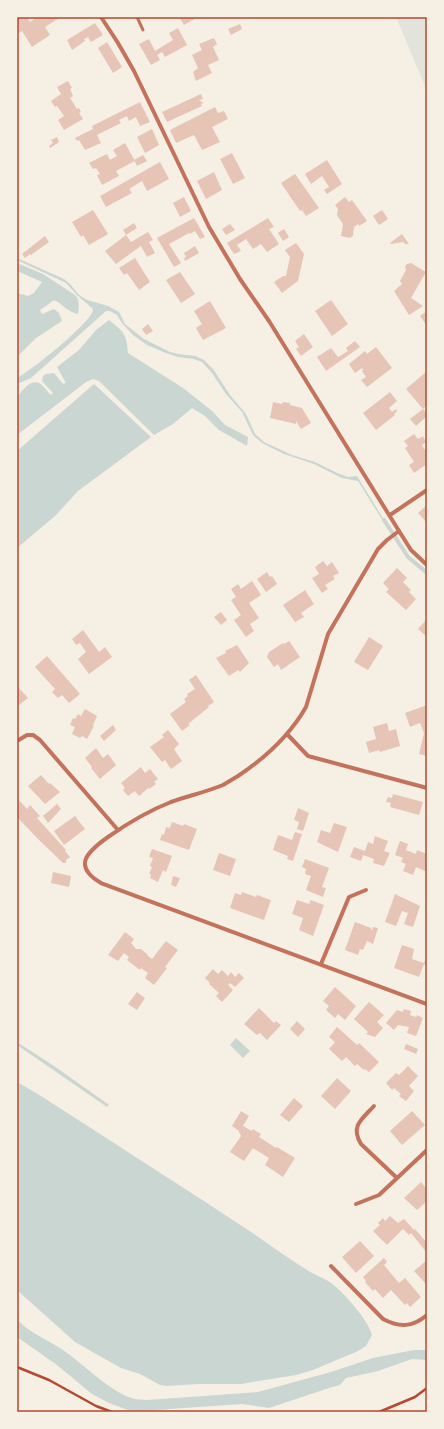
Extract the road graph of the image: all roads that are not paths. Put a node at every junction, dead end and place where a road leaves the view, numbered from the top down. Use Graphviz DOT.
graph roads {
  1 [pos="101,17"];
  2 [pos="137,17"];
  3 [pos="143,30"];
  4 [pos="427,490"];
  5 [pos="390,516"];
  6 [pos="399,531"];
  7 [pos="427,565"];
  8 [pos="287,734"];
  9 [pos="17,741"];
  10 [pos="427,788"];
  11 [pos="118,830"];
  12 [pos="366,890"];
  13 [pos="321,964"];
  14 [pos="427,1004"];
  15 [pos="374,1106"];
  16 [pos="427,1150"];
  17 [pos="397,1178"];
  18 [pos="356,1204"];
  19 [pos="330,1266"];
  20 [pos="427,1315"];
  1 -- 5 [label="street"];
  2 -- 3 [label="lane"];
  4 -- 5 [label="street"];
  5 -- 6 [label="street"];
  6 -- 7 [label="street"];
  6 -- 8 [label="street"];
  8 -- 10 [label="street"];
  8 -- 11 [label="street"];
  9 -- 11 [label="street"];
  11 -- 13 [label="street"];
  12 -- 13 [label="street"];
  13 -- 14 [label="street"];
  15 -- 17 [label="street"];
  16 -- 17 [label="street"];
  17 -- 18 [label="street"];
  19 -- 20 [label="street"];
}
